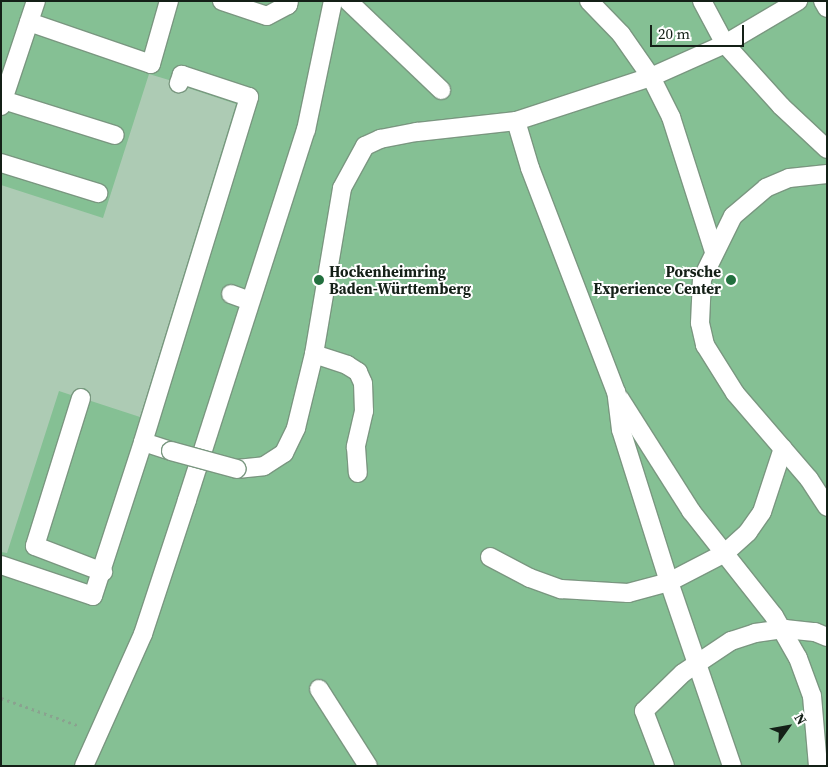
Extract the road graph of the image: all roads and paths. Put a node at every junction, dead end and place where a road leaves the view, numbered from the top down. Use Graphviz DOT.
graph roads {
  1 [pos="36,1"];
  2 [pos="169,1"];
  3 [pos="222,1"];
  4 [pos="289,1"];
  5 [pos="333,1"];
  6 [pos="348,1"];
  7 [pos="589,1"];
  8 [pos="702,1"];
  9 [pos="798,1"];
  10 [pos="823,1"];
  11 [pos="827,8"];
  12 [pos="29,22"];
  13 [pos="725,44"];
  14 [pos="651,77"];
  15 [pos="179,83"];
  16 [pos="441,90"];
  17 [pos="2,103"];
  18 [pos="516,120"];
  19 [pos="115,135"];
  20 [pos="827,149"];
  21 [pos="1,163"];
  22 [pos="827,174"];
  23 [pos="98,193"];
  24 [pos="714,252"];
  25 [pos="231,294"];
  26 [pos="250,301"];
  27 [pos="314,354"];
  28 [pos="616,392"];
  29 [pos="81,398"];
  30 [pos="143,442"];
  31 [pos="783,448"];
  32 [pos="358,473"];
  33 [pos="827,507"];
  34 [pos="725,554"];
  35 [pos="490,557"];
  36 [pos="1,565"];
  37 [pos="103,572"];
  38 [pos="669,582"];
  39 [pos="782,630"];
  40 [pos="827,637"];
  41 [pos="697,663"];
  42 [pos="319,689"];
  43 [pos="1,698"];
  44 [pos="77,725"];
  45 [pos="84,766"];
  46 [pos="368,766"];
  47 [pos="666,766"];
  48 [pos="732,766"];
  49 [pos="818,766"];
  1 -- 12 [label="lane"];
  2 -- 12 [label="lane"];
  3 -- 4 [label="lane"];
  5 -- 26 [label="lane"];
  6 -- 16 [label="lane"];
  7 -- 14 [label="lane"];
  8 -- 13 [label="lane"];
  9 -- 13 [label="lane"];
  10 -- 11 [label="lane"];
  12 -- 17 [label="lane"];
  13 -- 14 [label="lane"];
  13 -- 20 [label="lane"];
  14 -- 18 [label="lane"];
  14 -- 24 [label="lane"];
  15 -- 30 [label="lane"];
  17 -- 19 [label="lane"];
  18 -- 27 [label="lane"];
  18 -- 28 [label="lane"];
  21 -- 23 [label="lane"];
  22 -- 24 [label="lane"];
  24 -- 31 [label="lane"];
  25 -- 26 [label="lane"];
  26 -- 45 [label="lane"];
  27 -- 30 [label="lane, bridge"];
  27 -- 32 [label="lane"];
  28 -- 34 [label="lane"];
  28 -- 38 [label="lane"];
  29 -- 37 [label="lane"];
  30 -- 37 [label="lane"];
  31 -- 33 [label="lane"];
  31 -- 34 [label="lane"];
  34 -- 38 [label="lane"];
  34 -- 39 [label="lane"];
  35 -- 38 [label="lane"];
  36 -- 37 [label="lane"];
  38 -- 41 [label="lane"];
  39 -- 40 [label="lane"];
  39 -- 41 [label="lane"];
  39 -- 49 [label="lane"];
  41 -- 47 [label="lane"];
  41 -- 48 [label="lane"];
  42 -- 46 [label="lane"];
  43 -- 44 [label="path"];
}
